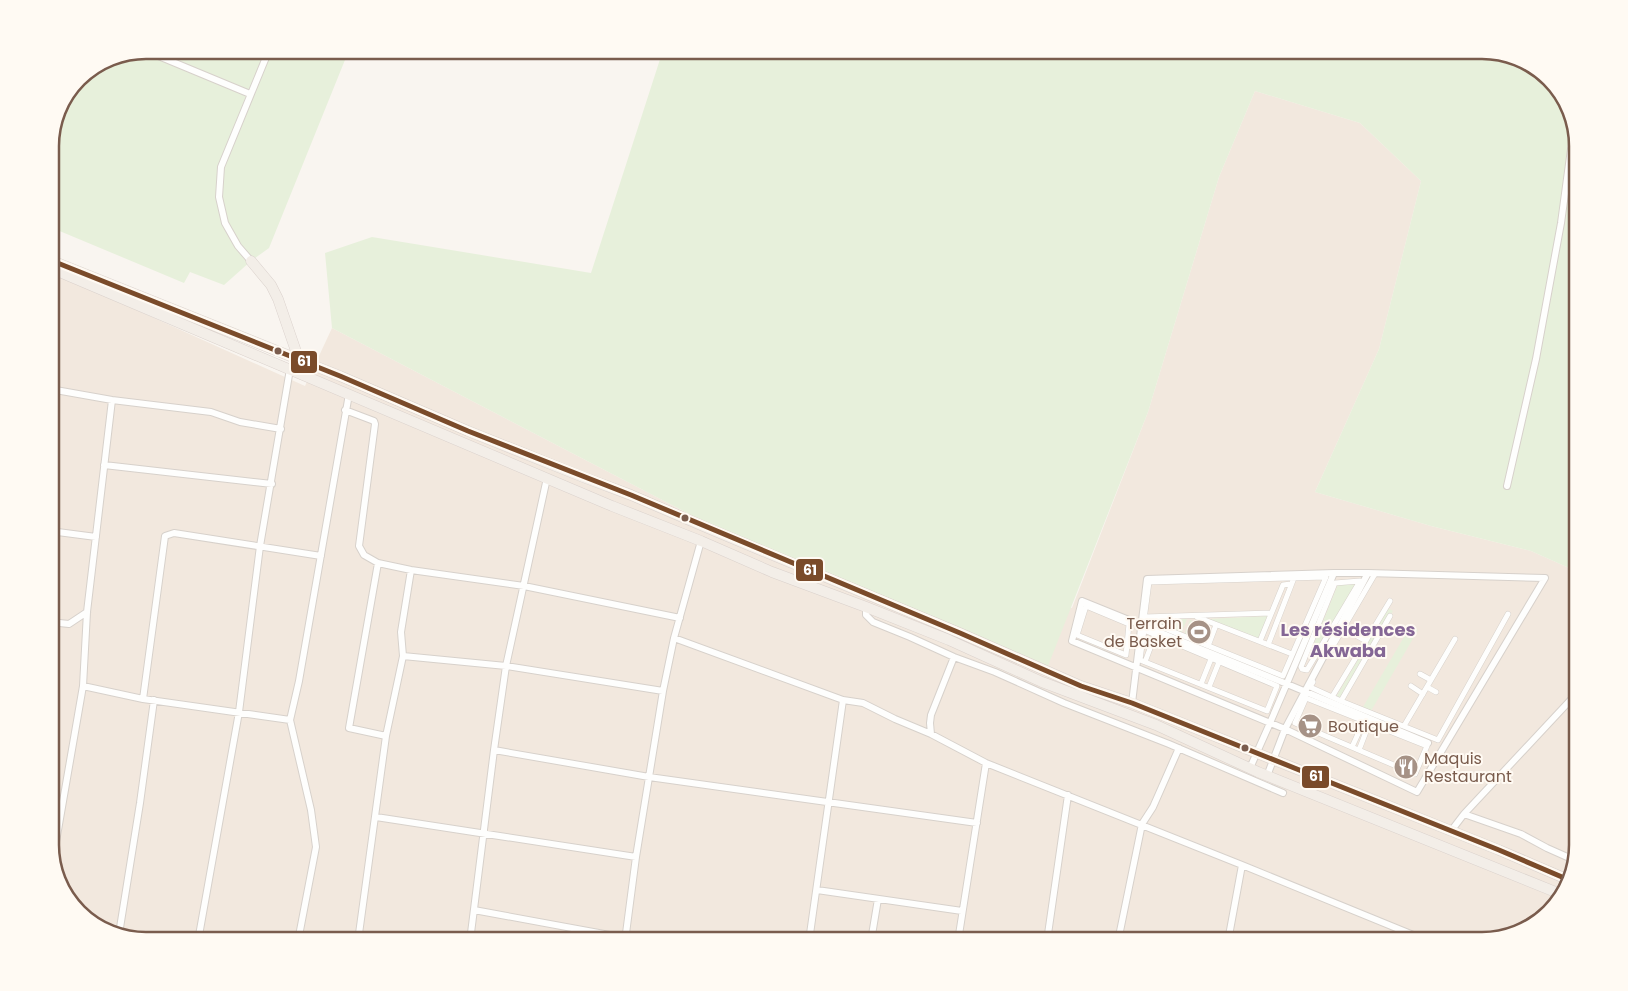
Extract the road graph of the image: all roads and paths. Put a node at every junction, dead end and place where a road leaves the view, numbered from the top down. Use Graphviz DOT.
graph roads {
  1 [pos="166,59"];
  2 [pos="264,59"];
  3 [pos="250,94"];
  4 [pos="1569,164"];
  5 [pos="251,261"];
  6 [pos="59,264"];
  7 [pos="59,272"];
  8 [pos="299,360"];
  9 [pos="290,369"];
  10 [pos="59,391"];
  11 [pos="349,394"];
  12 [pos="112,400"];
  13 [pos="345,410"];
  14 [pos="281,429"];
  15 [pos="104,465"];
  16 [pos="547,478"];
  17 [pos="272,484"];
  18 [pos="1507,486"];
  19 [pos="59,532"];
  20 [pos="96,537"];
  21 [pos="701,541"];
  22 [pos="260,546"];
  23 [pos="321,556"];
  24 [pos="378,563"];
  25 [pos="411,570"];
  26 [pos="1334,573"];
  27 [pos="1372,573"];
  28 [pos="1294,578"];
  29 [pos="1360,582"];
  30 [pos="1292,584"];
  31 [pos="524,586"];
  32 [pos="1390,601"];
  33 [pos="866,607"];
  34 [pos="87,612"];
  35 [pos="1271,613"];
  36 [pos="1508,614"];
  37 [pos="1193,616"];
  38 [pos="1390,616"];
  39 [pos="680,618"];
  40 [pos="1143,621"];
  41 [pos="59,623"];
  42 [pos="1129,624"];
  43 [pos="1216,625"];
  44 [pos="1343,628"];
  45 [pos="1155,635"];
  46 [pos="674,638"];
  47 [pos="1455,639"];
  48 [pos="1260,641"];
  49 [pos="1366,641"];
  50 [pos="1268,645"];
  51 [pos="1208,646"];
  52 [pos="1292,654"];
  53 [pos="403,656"];
  54 [pos="954,657"];
  55 [pos="1211,659"];
  56 [pos="1145,662"];
  57 [pos="1219,662"];
  58 [pos="506,666"];
  59 [pos="1136,666"];
  60 [pos="1420,674"];
  61 [pos="1431,680"];
  62 [pos="1201,684"];
  63 [pos="1287,684"];
  64 [pos="83,686"];
  65 [pos="1410,686"];
  66 [pos="1427,687"];
  67 [pos="1209,688"];
  68 [pos="664,691"];
  69 [pos="1305,692"];
  70 [pos="1436,692"];
  71 [pos="1423,694"];
  72 [pos="1332,697"];
  73 [pos="143,699"];
  74 [pos="154,700"];
  75 [pos="842,700"];
  76 [pos="1341,701"];
  77 [pos="1569,702"];
  78 [pos="1132,703"];
  79 [pos="239,712"];
  80 [pos="290,720"];
  81 [pos="1366,722"];
  82 [pos="1270,723"];
  83 [pos="1404,726"];
  84 [pos="1284,729"];
  85 [pos="932,734"];
  86 [pos="386,736"];
  87 [pos="1428,743"];
  88 [pos="1352,747"];
  89 [pos="1179,748"];
  90 [pos="494,750"];
  91 [pos="1359,750"];
  92 [pos="1256,753"];
  93 [pos="1273,760"];
  94 [pos="986,763"];
  95 [pos="1250,768"];
  96 [pos="1267,776"];
  97 [pos="649,777"];
  98 [pos="1283,793"];
  99 [pos="1068,795"];
  100 [pos="828,803"];
  101 [pos="1464,814"];
  102 [pos="376,817"];
  103 [pos="977,822"];
  104 [pos="59,824"];
  105 [pos="1142,824"];
  106 [pos="1451,831"];
  107 [pos="484,833"];
  108 [pos="636,857"];
  109 [pos="1569,858"];
  110 [pos="1242,865"];
  111 [pos="1563,878"];
  112 [pos="817,890"];
  113 [pos="1556,892"];
  114 [pos="878,899"];
  115 [pos="474,910"];
  116 [pos="962,911"];
  117 [pos="120,928"];
  118 [pos="200,932"];
  119 [pos="300,932"];
  120 [pos="359,932"];
  121 [pos="471,932"];
  122 [pos="585,932"];
  123 [pos="627,932"];
  124 [pos="811,932"];
  125 [pos="872,932"];
  126 [pos="959,932"];
  127 [pos="1048,932"];
  128 [pos="1120,932"];
  129 [pos="1230,932"];
  130 [pos="1406,932"];
  1 -- 3 [label="street"];
  2 -- 3 [label="street"];
  3 -- 5 [label="street"];
  4 -- 18 [label="street"];
  5 -- 8 [label="main road"];
  6 -- 8 [label="main road"];
  7 -- 9 [label="main road"];
  8 -- 78 [label="main road"];
  9 -- 11 [label="main road"];
  9 -- 14 [label="street"];
  10 -- 12 [label="street"];
  11 -- 13 [label="street"];
  11 -- 16 [label="main road"];
  12 -- 14 [label="street"];
  12 -- 15 [label="street"];
  13 -- 23 [label="street"];
  13 -- 24 [label="street"];
  14 -- 17 [label="street"];
  15 -- 17 [label="street"];
  15 -- 20 [label="street"];
  16 -- 21 [label="main road"];
  16 -- 31 [label="street"];
  17 -- 22 [label="street"];
  19 -- 20 [label="street"];
  20 -- 34 [label="street"];
  21 -- 33 [label="main road"];
  21 -- 39 [label="street"];
  22 -- 23 [label="street"];
  22 -- 73 [label="street"];
  22 -- 79 [label="street"];
  23 -- 80 [label="street"];
  24 -- 25 [label="street"];
  24 -- 86 [label="street"];
  25 -- 31 [label="street"];
  25 -- 53 [label="street"];
  26 -- 27 [label="street"];
  26 -- 40 [label="street"];
  26 -- 63 [label="street"];
  27 -- 44 [label="street"];
  27 -- 69 [label="street"];
  27 -- 84 [label="street"];
  28 -- 30 [label="street"];
  28 -- 40 [label="street"];
  28 -- 52 [label="street"];
  29 -- 29 [label="street"];
  30 -- 35 [label="street"];
  30 -- 50 [label="street"];
  31 -- 39 [label="street"];
  31 -- 58 [label="street"];
  32 -- 49 [label="street"];
  33 -- 54 [label="street"];
  33 -- 95 [label="main road"];
  34 -- 41 [label="street"];
  34 -- 64 [label="street"];
  35 -- 37 [label="street"];
  35 -- 48 [label="street"];
  36 -- 83 [label="street"];
  37 -- 40 [label="street"];
  37 -- 43 [label="street"];
  38 -- 76 [label="street"];
  39 -- 46 [label="street"];
  40 -- 51 [label="street"];
  40 -- 59 [label="street"];
  40 -- 59 [label="street"];
  40 -- 63 [label="street"];
  42 -- 42 [label="street"];
  43 -- 48 [label="street"];
  43 -- 51 [label="street"];
  44 -- 49 [label="street"];
  44 -- 72 [label="street"];
  45 -- 55 [label="street"];
  45 -- 56 [label="street"];
  45 -- 56 [label="street"];
  46 -- 68 [label="street"];
  46 -- 75 [label="street"];
  47 -- 61 [label="street"];
  48 -- 50 [label="street"];
  49 -- 72 [label="street"];
  50 -- 52 [label="street"];
  51 -- 52 [label="street"];
  53 -- 58 [label="street"];
  53 -- 86 [label="street"];
  54 -- 85 [label="street"];
  54 -- 89 [label="street"];
  55 -- 57 [label="street"];
  55 -- 62 [label="street"];
  56 -- 62 [label="street"];
  57 -- 67 [label="street"];
  57 -- 67 [label="street"];
  58 -- 68 [label="street"];
  58 -- 90 [label="street"];
  59 -- 78 [label="street"];
  59 -- 82 [label="street"];
  60 -- 61 [label="street"];
  61 -- 66 [label="street"];
  62 -- 67 [label="street"];
  63 -- 69 [label="street"];
  63 -- 82 [label="street"];
  64 -- 73 [label="street"];
  64 -- 104 [label="street"];
  65 -- 71 [label="street"];
  66 -- 70 [label="street"];
  66 -- 71 [label="street"];
  68 -- 97 [label="street"];
  69 -- 84 [label="street"];
  69 -- 87 [label="street"];
  71 -- 83 [label="street"];
  72 -- 76 [label="street"];
  73 -- 74 [label="street"];
  74 -- 79 [label="street"];
  74 -- 117 [label="street"];
  75 -- 85 [label="street"];
  75 -- 100 [label="street"];
  76 -- 83 [label="street"];
  77 -- 101 [label="street"];
  78 -- 92 [label="main road"];
  79 -- 80 [label="street"];
  79 -- 118 [label="street"];
  80 -- 119 [label="street"];
  81 -- 88 [label="street"];
  81 -- 88 [label="street"];
  81 -- 91 [label="street"];
  81 -- 91 [label="street"];
  82 -- 84 [label="street"];
  82 -- 92 [label="street"];
  84 -- 93 [label="street"];
  85 -- 94 [label="street"];
  86 -- 102 [label="street"];
  88 -- 91 [label="street"];
  89 -- 98 [label="street"];
  89 -- 105 [label="street"];
  90 -- 97 [label="street"];
  90 -- 107 [label="street"];
  92 -- 93 [label="main road"];
  92 -- 95 [label="street"];
  93 -- 96 [label="street"];
  93 -- 106 [label="main road"];
  94 -- 99 [label="street"];
  94 -- 103 [label="street"];
  95 -- 96 [label="main road"];
  96 -- 113 [label="main road"];
  97 -- 100 [label="street"];
  97 -- 108 [label="street"];
  99 -- 105 [label="street"];
  99 -- 127 [label="street"];
  100 -- 103 [label="street"];
  100 -- 112 [label="street"];
  101 -- 106 [label="street"];
  101 -- 109 [label="street"];
  102 -- 107 [label="street"];
  102 -- 120 [label="street"];
  103 -- 116 [label="street"];
  105 -- 110 [label="street"];
  105 -- 128 [label="street"];
  106 -- 111 [label="main road"];
  107 -- 108 [label="street"];
  107 -- 115 [label="street"];
  108 -- 123 [label="street"];
  110 -- 129 [label="street"];
  110 -- 130 [label="street"];
  112 -- 114 [label="street"];
  112 -- 124 [label="street"];
  114 -- 116 [label="street"];
  114 -- 125 [label="street"];
  115 -- 121 [label="street"];
  115 -- 122 [label="street"];
  116 -- 126 [label="street"];
}
